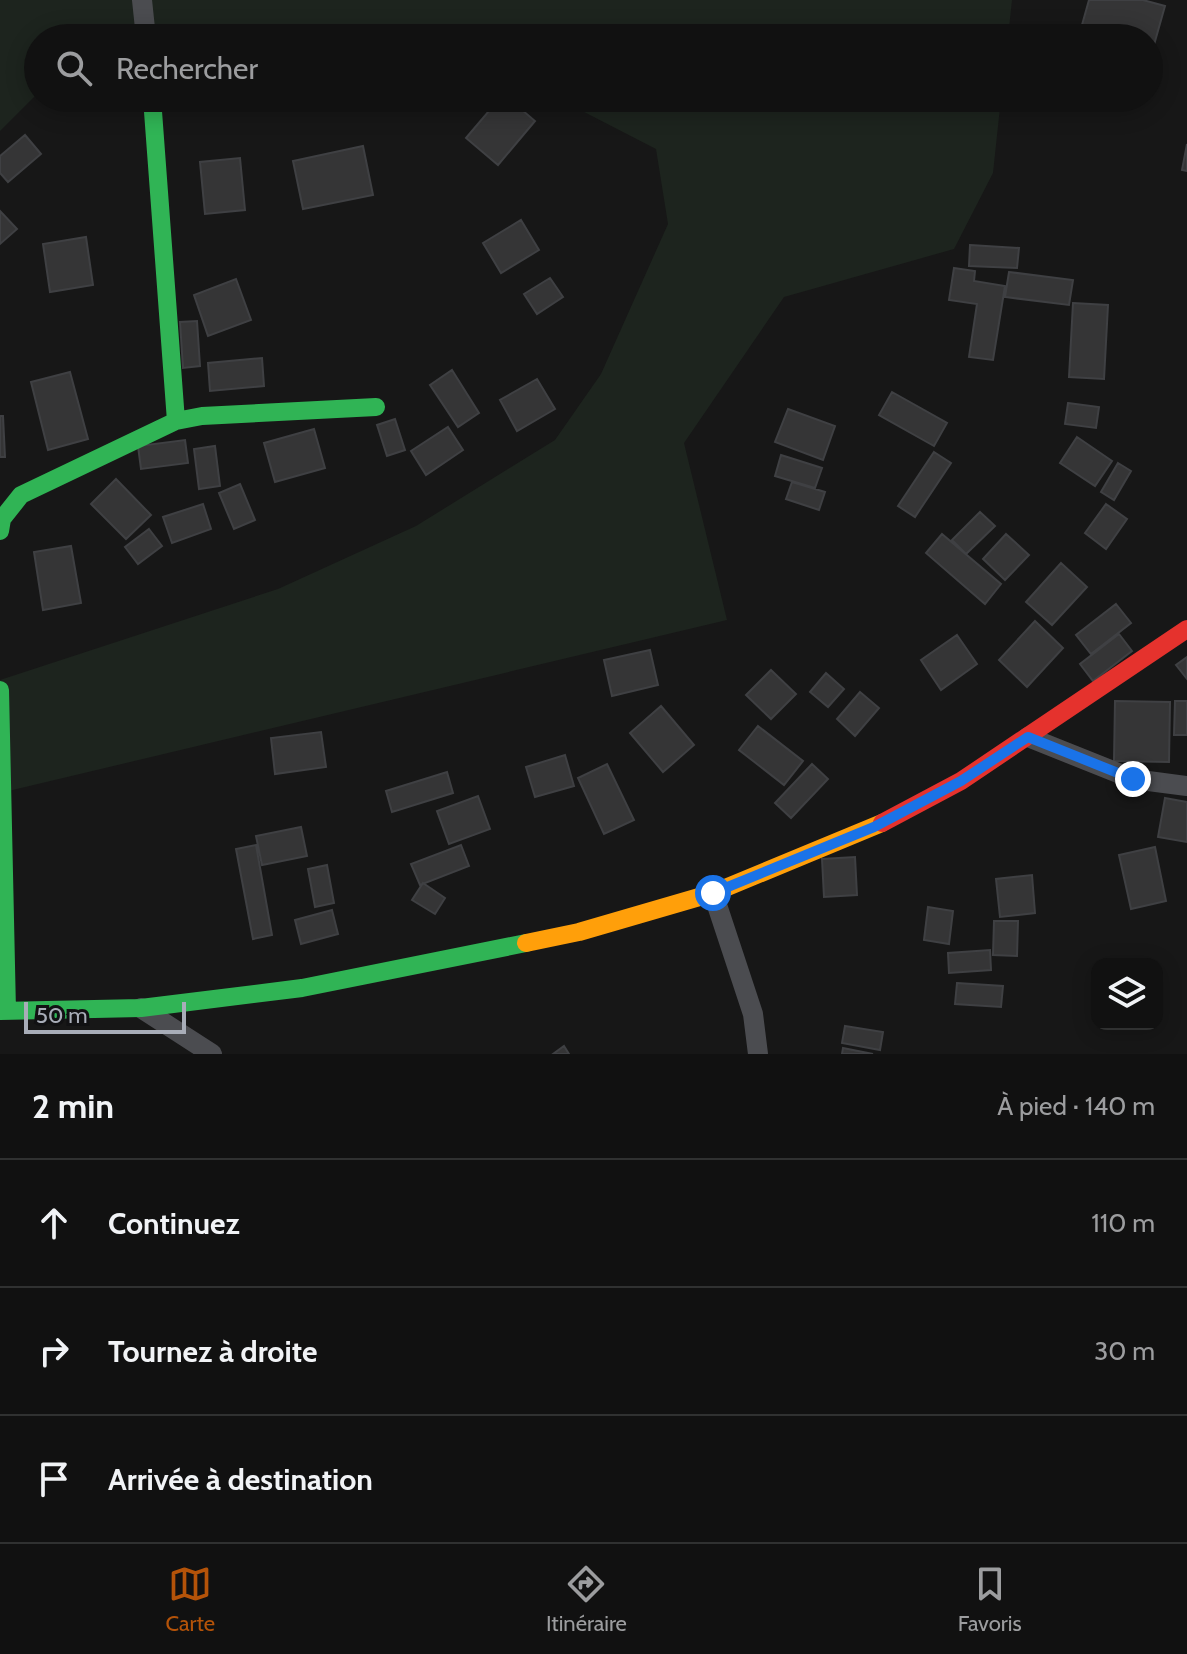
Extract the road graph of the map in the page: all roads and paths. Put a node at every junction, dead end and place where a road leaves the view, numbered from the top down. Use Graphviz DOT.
graph roads {
  1 [pos="142,0"];
  2 [pos="145,24"];
  3 [pos="153,112"];
  4 [pos="376,407"];
  5 [pos="176,421"];
  6 [pos="0,531"];
  7 [pos="1187,629"];
  8 [pos="0,690"];
  9 [pos="1028,737"];
  10 [pos="1187,786"];
  11 [pos="713,893"];
  12 [pos="141,1008"];
  13 [pos="3,1011"];
  14 [pos="212,1054"];
  15 [pos="758,1054"];
  1 -- 2 [label="street"];
  3 -- 5 [label="street"];
  4 -- 5 [label="street"];
  5 -- 6 [label="street"];
  7 -- 9 [label="street"];
  8 -- 13 [label="street"];
  9 -- 10 [label="street"];
  9 -- 11 [label="street"];
  11 -- 12 [label="street"];
  11 -- 15 [label="street"];
  12 -- 13 [label="street"];
  12 -- 14 [label="street"];
}
